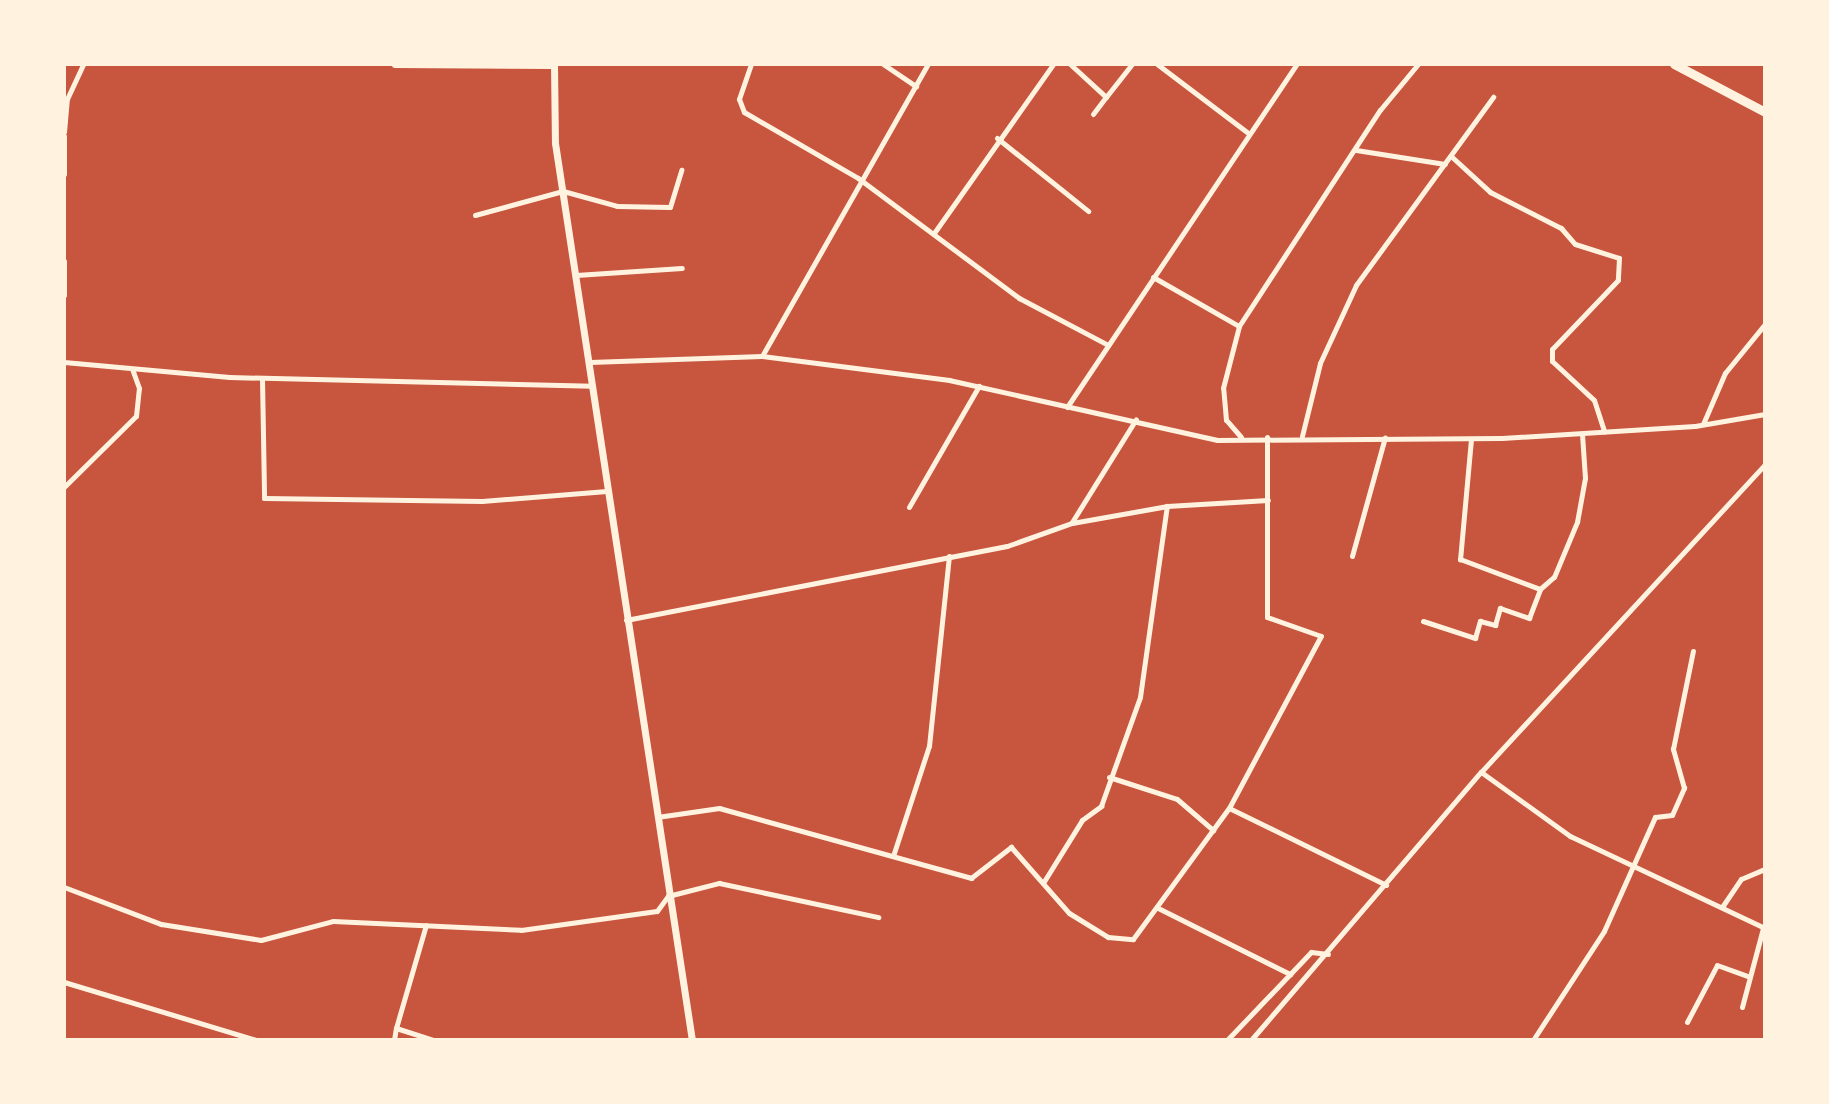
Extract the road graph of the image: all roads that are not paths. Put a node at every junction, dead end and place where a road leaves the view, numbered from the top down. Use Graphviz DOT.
graph roads {
  1 [pos="83,64"];
  2 [pos="751,64"];
  3 [pos="883,64"];
  4 [pos="928,64"];
  5 [pos="1053,64"];
  6 [pos="1070,64"];
  7 [pos="1132,64"];
  8 [pos="1157,64"];
  9 [pos="1297,64"];
  10 [pos="1418,64"];
  11 [pos="1674,64"];
  12 [pos="394,65"];
  13 [pos="554,65"];
  14 [pos="916,86"];
  15 [pos="1106,97"];
  16 [pos="1493,97"];
  17 [pos="1765,112"];
  18 [pos="1093,114"];
  19 [pos="1247,132"];
  20 [pos="64,134"];
  21 [pos="997,138"];
  22 [pos="1356,150"];
  23 [pos="1452,157"];
  24 [pos="1446,164"];
  25 [pos="681,170"];
  26 [pos="64,174"];
  27 [pos="858,178"];
  28 [pos="563,191"];
  29 [pos="1088,211"];
  30 [pos="475,215"];
  31 [pos="934,233"];
  32 [pos="64,261"];
  33 [pos="682,268"];
  34 [pos="576,275"];
  35 [pos="1153,277"];
  36 [pos="64,295"];
  37 [pos="1765,324"];
  38 [pos="1239,326"];
  39 [pos="1108,345"];
  40 [pos="762,356"];
  41 [pos="64,362"];
  42 [pos="590,362"];
  43 [pos="131,368"];
  44 [pos="262,378"];
  45 [pos="592,386"];
  46 [pos="979,386"];
  47 [pos="1067,407"];
  48 [pos="1765,414"];
  49 [pos="1136,419"];
  50 [pos="1703,425"];
  51 [pos="1604,431"];
  52 [pos="1582,434"];
  53 [pos="1302,436"];
  54 [pos="1267,437"];
  55 [pos="1385,437"];
  56 [pos="1242,438"];
  57 [pos="1471,439"];
  58 [pos="1765,464"];
  59 [pos="64,487"];
  60 [pos="607,491"];
  61 [pos="1268,500"];
  62 [pos="1167,506"];
  63 [pos="909,507"];
  64 [pos="1072,523"];
  65 [pos="949,556"];
  66 [pos="1352,556"];
  67 [pos="1540,589"];
  68 [pos="624,620"];
  69 [pos="1423,621"];
  70 [pos="1693,651"];
  71 [pos="1481,772"];
  72 [pos="1109,777"];
  73 [pos="1229,808"];
  74 [pos="657,817"];
  75 [pos="1213,830"];
  76 [pos="893,856"];
  77 [pos="1635,862"];
  78 [pos="1765,869"];
  79 [pos="1043,883"];
  80 [pos="1386,885"];
  81 [pos="64,887"];
  82 [pos="668,896"];
  83 [pos="1722,907"];
  84 [pos="1158,908"];
  85 [pos="878,917"];
  86 [pos="426,925"];
  87 [pos="1764,928"];
  88 [pos="1328,954"];
  89 [pos="1290,974"];
  90 [pos="1747,976"];
  91 [pos="64,982"];
  92 [pos="1742,1007"];
  93 [pos="1687,1022"];
  94 [pos="396,1028"];
  95 [pos="256,1040"];
  96 [pos="394,1040"];
  97 [pos="432,1040"];
  98 [pos="692,1040"];
  99 [pos="1227,1040"];
  100 [pos="1251,1040"];
  101 [pos="1533,1040"];
  1 -- 20 [label="street"];
  2 -- 27 [label="street"];
  3 -- 14 [label="street"];
  4 -- 14 [label="street"];
  5 -- 21 [label="street"];
  6 -- 15 [label="street"];
  7 -- 15 [label="street"];
  8 -- 19 [label="street"];
  9 -- 19 [label="street"];
  10 -- 22 [label="street"];
  11 -- 17 [label="highway"];
  12 -- 13 [label="street"];
  13 -- 28 [label="main road"];
  14 -- 27 [label="street"];
  15 -- 18 [label="street"];
  16 -- 23 [label="street"];
  19 -- 35 [label="street"];
  20 -- 26 [label="street"];
  21 -- 29 [label="street"];
  21 -- 31 [label="street"];
  22 -- 24 [label="street"];
  22 -- 38 [label="street"];
  23 -- 24 [label="street"];
  23 -- 51 [label="street"];
  24 -- 53 [label="street"];
  25 -- 28 [label="street"];
  27 -- 31 [label="street"];
  27 -- 40 [label="street"];
  28 -- 30 [label="street"];
  28 -- 34 [label="main road"];
  31 -- 39 [label="street"];
  32 -- 36 [label="street"];
  33 -- 34 [label="street"];
  34 -- 42 [label="main road"];
  35 -- 38 [label="street"];
  35 -- 39 [label="street"];
  37 -- 50 [label="street"];
  38 -- 56 [label="street"];
  39 -- 47 [label="street"];
  40 -- 42 [label="street"];
  40 -- 46 [label="street"];
  41 -- 43 [label="street"];
  42 -- 45 [label="main road"];
  43 -- 44 [label="street"];
  43 -- 59 [label="street"];
  44 -- 45 [label="street"];
  44 -- 60 [label="street"];
  45 -- 60 [label="main road"];
  46 -- 47 [label="street"];
  46 -- 63 [label="street"];
  47 -- 49 [label="street"];
  48 -- 50 [label="street"];
  49 -- 56 [label="street"];
  49 -- 64 [label="street"];
  50 -- 51 [label="street"];
  51 -- 52 [label="street"];
  52 -- 57 [label="street"];
  52 -- 67 [label="street"];
  53 -- 54 [label="street"];
  53 -- 55 [label="street"];
  54 -- 56 [label="street"];
  54 -- 61 [label="street"];
  55 -- 57 [label="street"];
  55 -- 66 [label="street"];
  57 -- 67 [label="street"];
  58 -- 71 [label="street"];
  60 -- 68 [label="main road"];
  61 -- 62 [label="street"];
  61 -- 73 [label="street"];
  62 -- 64 [label="street"];
  62 -- 72 [label="street"];
  64 -- 65 [label="street"];
  65 -- 68 [label="street"];
  65 -- 76 [label="street"];
  67 -- 69 [label="street"];
  68 -- 74 [label="main road"];
  70 -- 77 [label="street"];
  71 -- 77 [label="street"];
  71 -- 80 [label="street"];
  72 -- 75 [label="street"];
  72 -- 79 [label="street"];
  73 -- 75 [label="street"];
  73 -- 80 [label="street"];
  74 -- 76 [label="street"];
  74 -- 82 [label="main road"];
  75 -- 84 [label="street"];
  76 -- 79 [label="street"];
  77 -- 83 [label="street"];
  77 -- 101 [label="street"];
  78 -- 83 [label="street"];
  79 -- 84 [label="street"];
  80 -- 88 [label="street"];
  81 -- 86 [label="street"];
  82 -- 85 [label="street"];
  82 -- 86 [label="street"];
  82 -- 98 [label="main road"];
  83 -- 87 [label="street"];
  84 -- 89 [label="street"];
  86 -- 94 [label="street"];
  87 -- 90 [label="street"];
  88 -- 89 [label="street"];
  88 -- 100 [label="street"];
  89 -- 99 [label="street"];
  90 -- 92 [label="street"];
  90 -- 93 [label="street"];
  91 -- 95 [label="street"];
  94 -- 96 [label="street"];
  94 -- 97 [label="street"];
}
